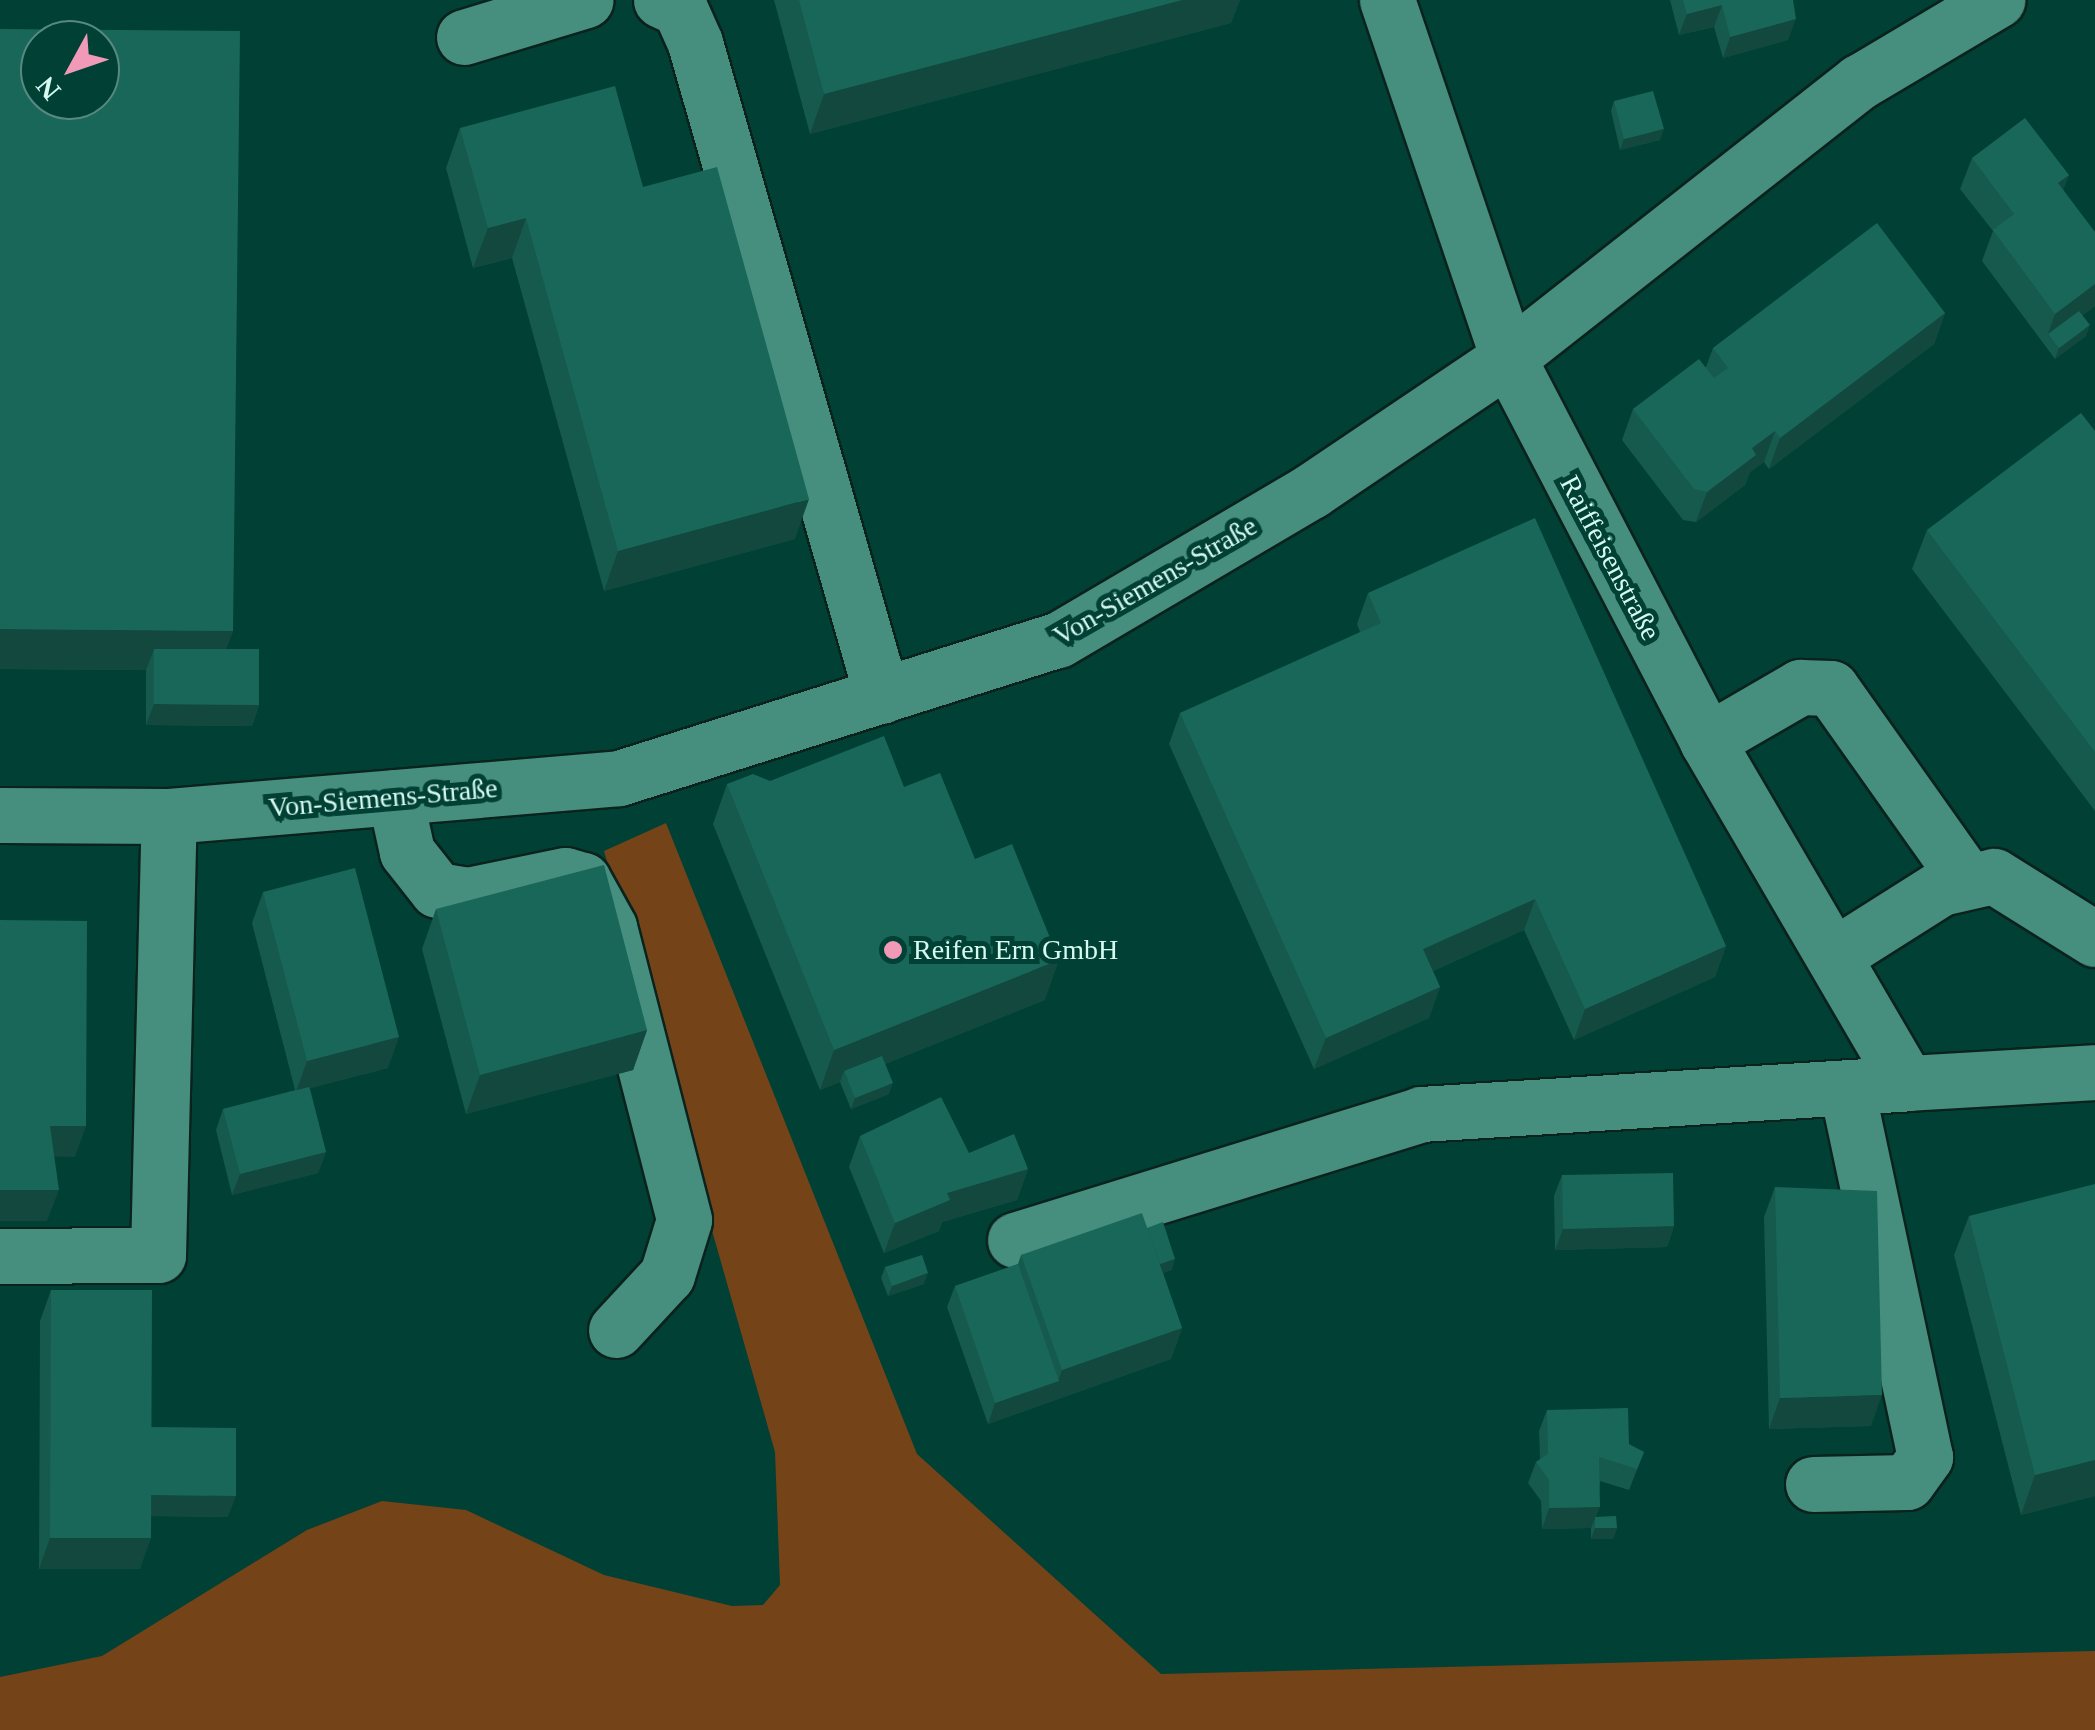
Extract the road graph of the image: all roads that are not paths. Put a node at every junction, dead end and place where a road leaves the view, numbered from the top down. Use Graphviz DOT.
graph roads {
  1 [pos="586,0"];
  2 [pos="661,0"];
  3 [pos="1387,0"];
  4 [pos="1997,0"];
  5 [pos="464,38"];
  6 [pos="1508,358"];
  7 [pos="882,696"];
  8 [pos="1707,740"];
  9 [pos="395,797"];
  10 [pos="0,815"];
  11 [pos="169,816"];
  12 [pos="1966,879"];
  13 [pos="2095,939"];
  14 [pos="1838,954"];
  15 [pos="2095,1072"];
  16 [pos="1907,1082"];
  17 [pos="1847,1090"];
  18 [pos="1016,1240"];
  19 [pos="0,1256"];
  20 [pos="616,1330"];
  21 [pos="1813,1484"];
  1 -- 5 [label="street"];
  2 -- 7 [label="street"];
  3 -- 6 [label="street, Raiffeisenstraße"];
  4 -- 6 [label="street, Von-Siemens-Straße"];
  6 -- 7 [label="street, Von-Siemens-Straße"];
  6 -- 8 [label="street, Raiffeisenstraße"];
  7 -- 9 [label="street, Von-Siemens-Straße"];
  8 -- 12 [label="street"];
  8 -- 14 [label="street, Raiffeisenstraße"];
  9 -- 11 [label="street, Von-Siemens-Straße"];
  9 -- 20 [label="street"];
  10 -- 11 [label="street, Von-Siemens-Straße"];
  11 -- 19 [label="street"];
  12 -- 13 [label="street"];
  12 -- 14 [label="street"];
  14 -- 16 [label="street, Raiffeisenstraße"];
  15 -- 16 [label="street"];
  16 -- 17 [label="street"];
  17 -- 18 [label="street"];
  17 -- 21 [label="street"];
}
